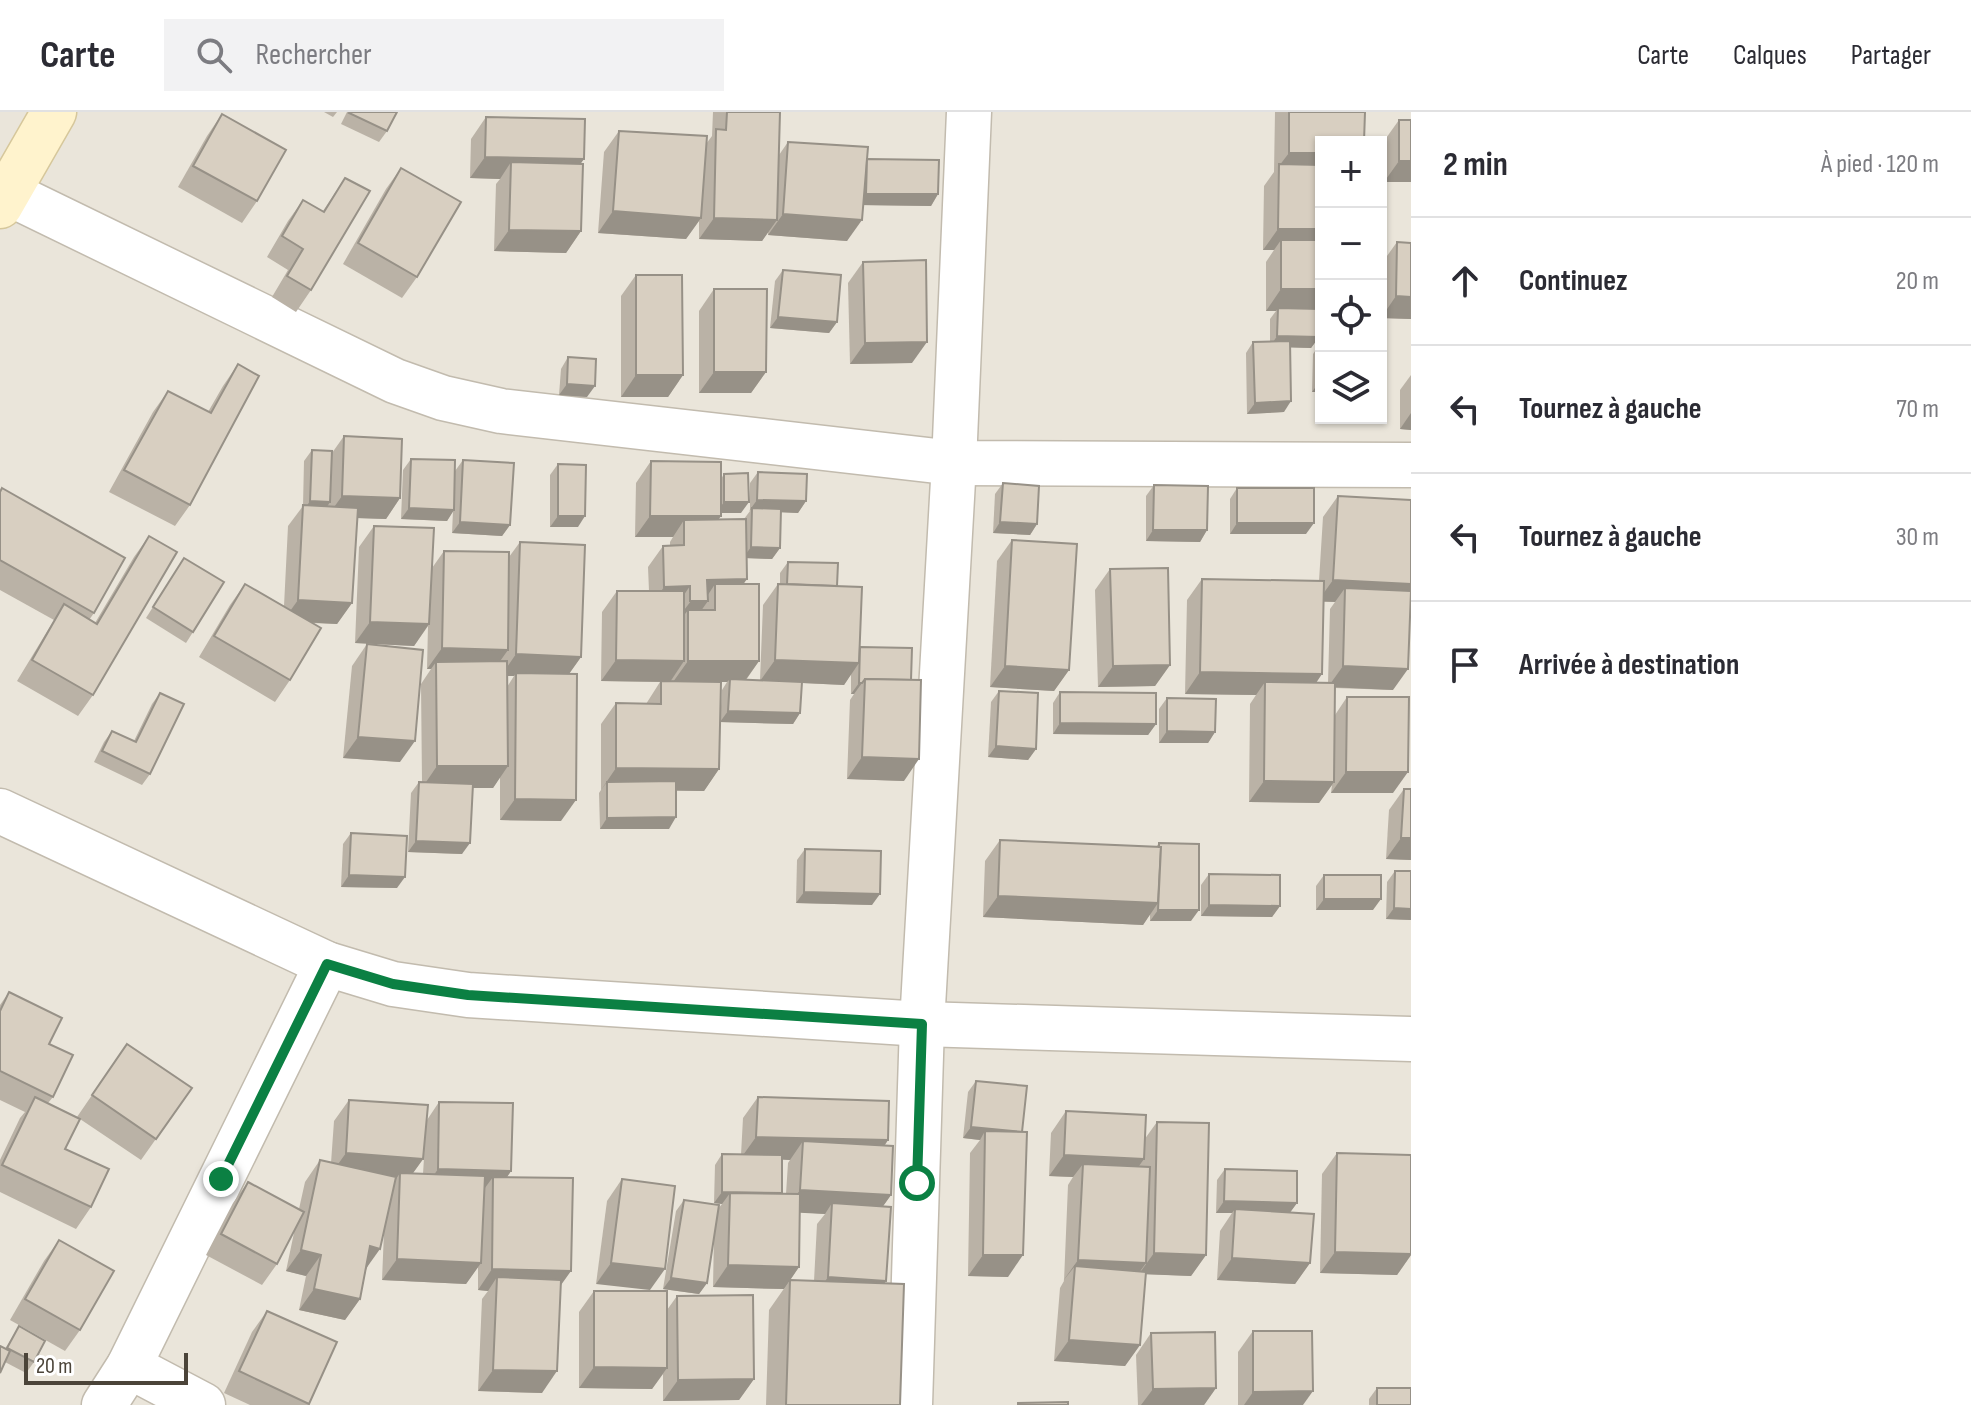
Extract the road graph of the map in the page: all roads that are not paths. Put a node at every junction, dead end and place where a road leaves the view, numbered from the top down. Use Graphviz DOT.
graph roads {
  1 [pos="54,112"];
  2 [pos="969,112"];
  3 [pos="4,199"];
  4 [pos="954,463"];
  5 [pos="1411,465"];
  6 [pos="0,811"];
  7 [pos="327,964"];
  8 [pos="922,1024"];
  9 [pos="1411,1039"];
  10 [pos="129,1366"];
  11 [pos="104,1405"];
  12 [pos="203,1405"];
  13 [pos="910,1405"];
  1 -- 3 [label="street"];
  2 -- 4 [label="street"];
  3 -- 4 [label="street"];
  4 -- 5 [label="street"];
  4 -- 8 [label="street"];
  6 -- 7 [label="street"];
  7 -- 8 [label="street"];
  7 -- 10 [label="street"];
  8 -- 9 [label="street"];
  8 -- 13 [label="street"];
  10 -- 11 [label="street"];
  10 -- 12 [label="street"];
}
